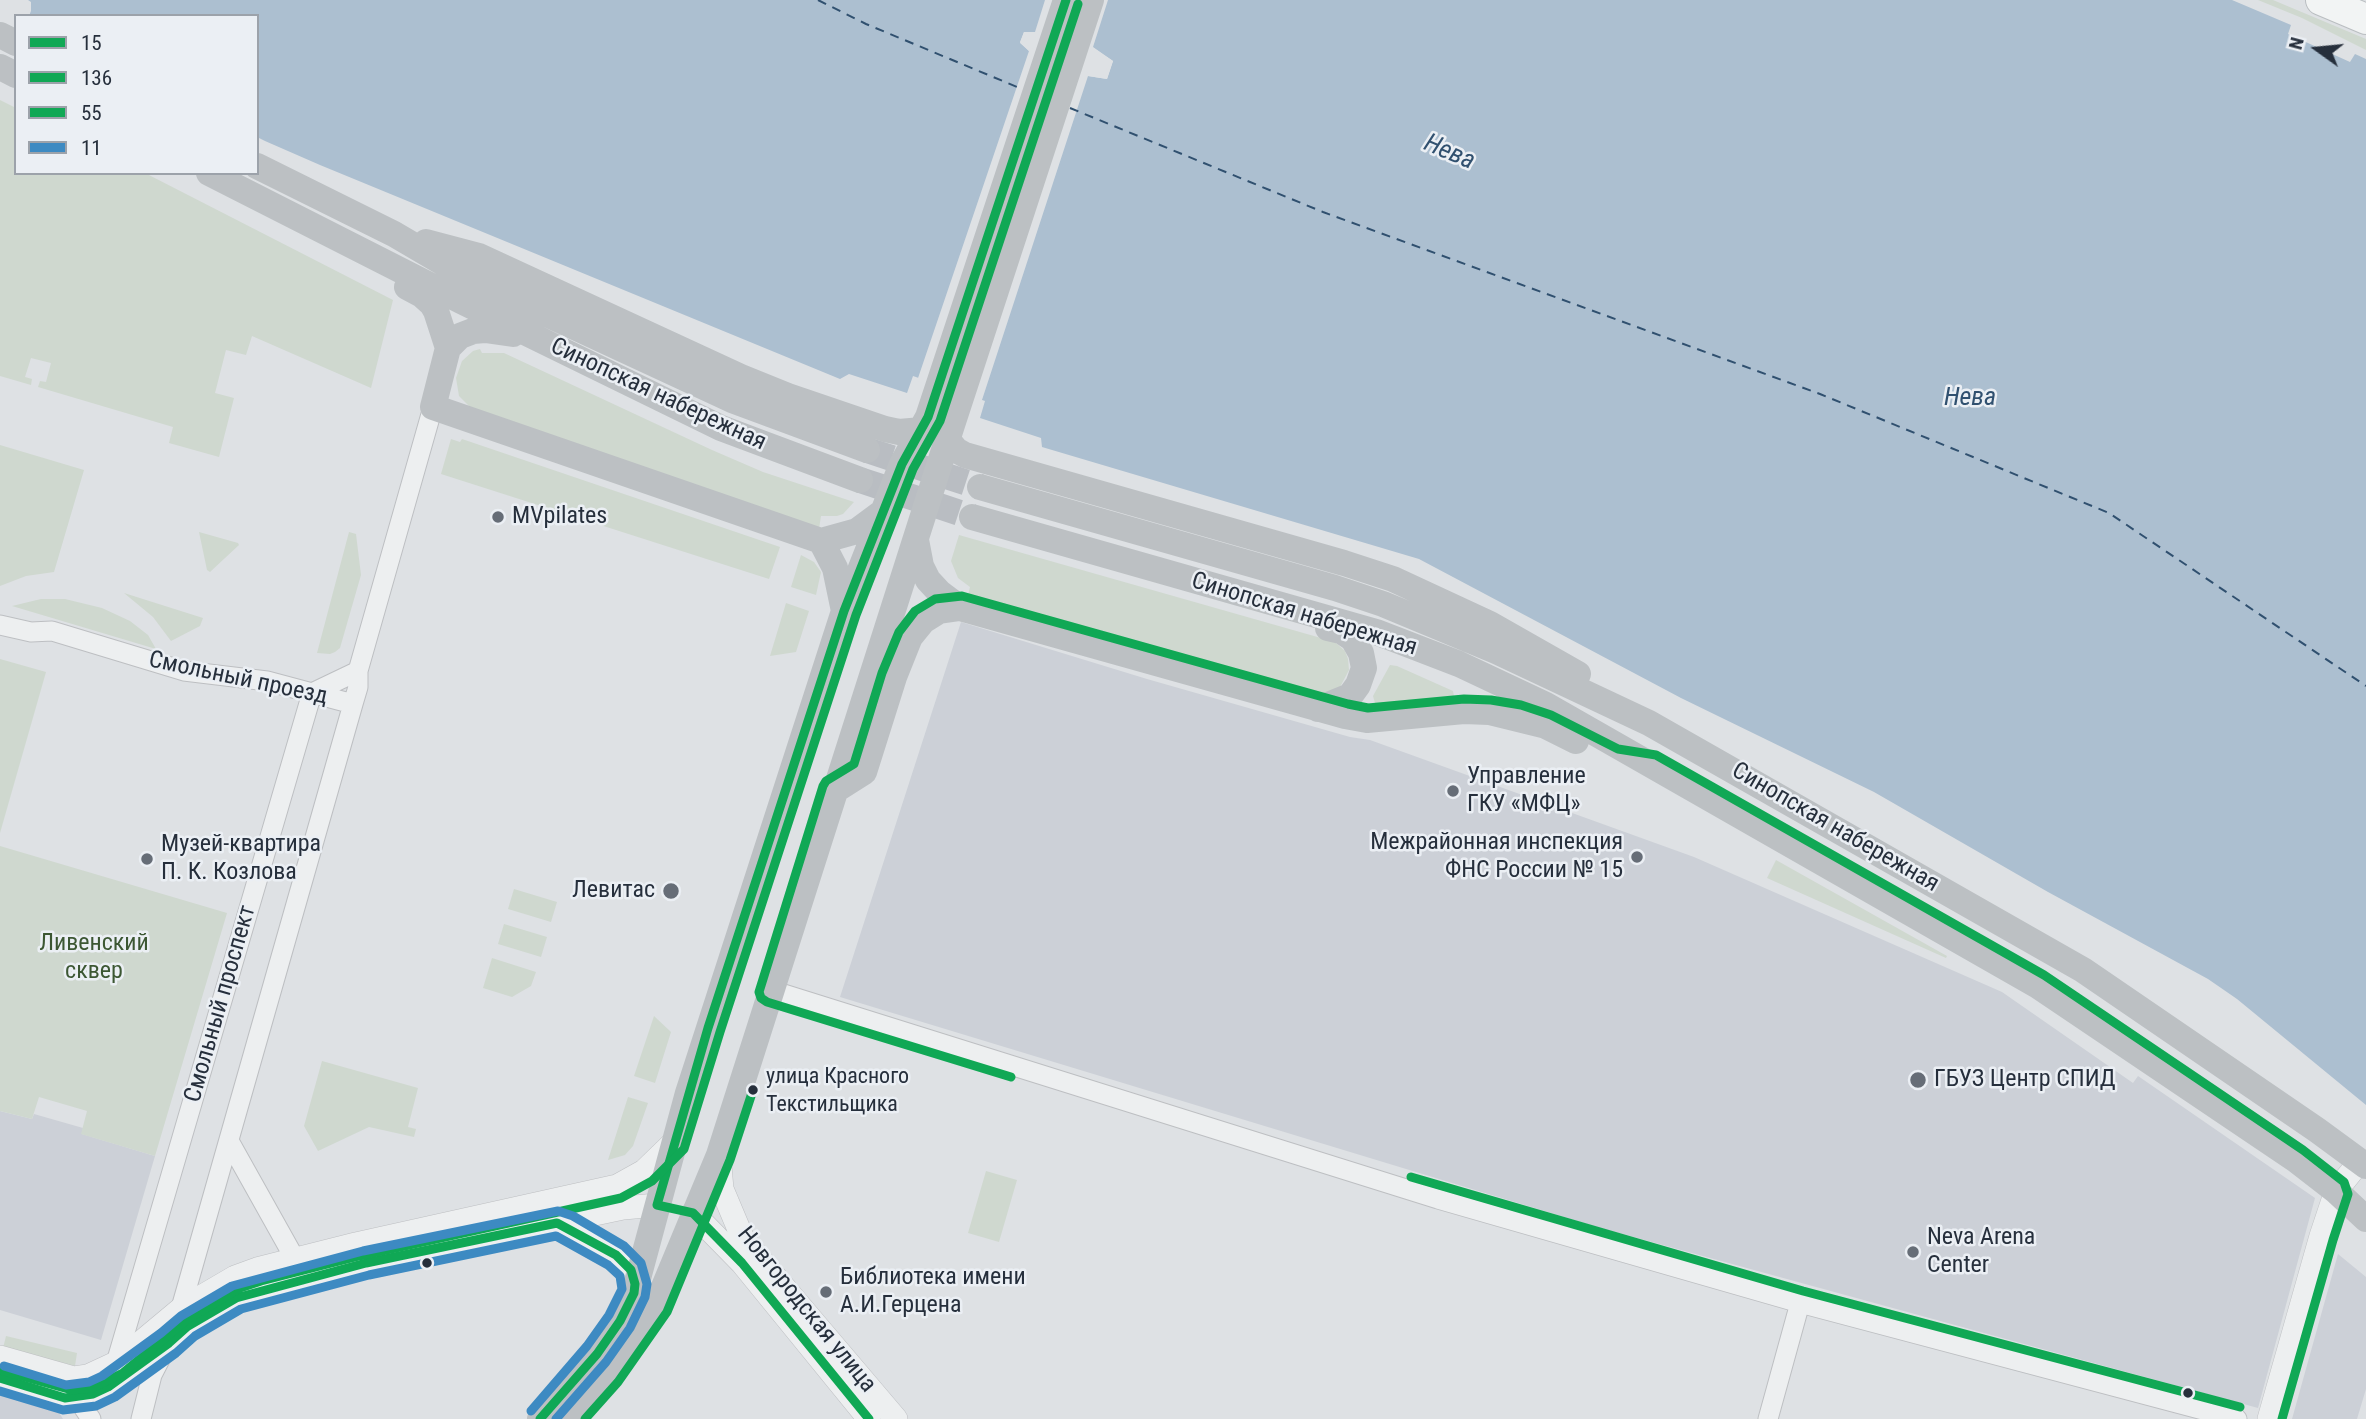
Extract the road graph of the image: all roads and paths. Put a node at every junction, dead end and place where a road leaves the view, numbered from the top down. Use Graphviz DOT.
graph roads {
  1 [pos="1066,0"];
  2 [pos="1091,0"];
  3 [pos="2321,0"];
  4 [pos="2366,19"];
  5 [pos="259,167"];
  6 [pos="213,175"];
  7 [pos="394,234"];
  8 [pos="361,250"];
  9 [pos="465,289"];
  10 [pos="535,337"];
  11 [pos="448,348"];
  12 [pos="433,407"];
  13 [pos="937,428"];
  14 [pos="867,450"];
  15 [pos="860,480"];
  16 [pos="980,487"];
  17 [pos="885,510"];
  18 [pos="972,517"];
  19 [pos="916,540"];
  20 [pos="821,541"];
  21 [pos="1279,606"];
  22 [pos="960,608"];
  23 [pos="844,611"];
  24 [pos="0,625"];
  25 [pos="358,671"];
  26 [pos="312,693"];
  27 [pos="1606,702"];
  28 [pos="353,704"];
  29 [pos="1318,709"];
  30 [pos="797,759"];
  31 [pos="1650,766"];
  32 [pos="837,782"];
  33 [pos="771,990"];
  34 [pos="229,1141"];
  35 [pos="675,1141"];
  36 [pos="719,1155"];
  37 [pos="2363,1163"];
  38 [pos="2336,1191"];
  39 [pos="657,1205"];
  40 [pos="693,1213"];
  41 [pos="2366,1219"];
  42 [pos="557,1223"];
  43 [pos="295,1259"];
  44 [pos="635,1284"];
  45 [pos="1800,1303"];
  46 [pos="182,1308"];
  47 [pos="169,1343"];
  48 [pos="0,1357"];
  49 [pos="116,1363"];
  50 [pos="0,1378"];
  51 [pos="65,1398"];
  52 [pos="91,1419"];
  53 [pos="141,1419"];
  54 [pos="540,1419"];
  55 [pos="569,1419"];
  56 [pos="869,1419"];
  57 [pos="896,1419"];
  58 [pos="1768,1419"];
  59 [pos="2237,1419"];
  60 [pos="2269,1419"];
  1 -- 13 [label="main road"];
  2 -- 13 [label="main road"];
  3 -- 4 [label="main road"];
  5 -- 7 [label="main road"];
  6 -- 8 [label="main road"];
  7 -- 9 [label="main road"];
  7 -- 13 [label="main road"];
  8 -- 9 [label="main road"];
  8 -- 11 [label="main road"];
  9 -- 10 [label="main road, Синопская набережная"];
  9 -- 14 [label="main road, Синопская набережная"];
  10 -- 11 [label="main road"];
  10 -- 15 [label="main road, Синопская набережная"];
  11 -- 12 [label="main road"];
  12 -- 20 [label="main road"];
  12 -- 25 [label="street, Смольный проспект"];
  13 -- 17 [label="main road"];
  13 -- 19 [label="main road"];
  13 -- 27 [label="main road"];
  16 -- 27 [label="main road, Синопская набережная"];
  17 -- 20 [label="main road"];
  17 -- 23 [label="main road"];
  18 -- 21 [label="main road, Синопская набережная"];
  19 -- 22 [label="main road"];
  19 -- 32 [label="main road"];
  20 -- 23 [label="main road"];
  21 -- 29 [label="main road"];
  21 -- 31 [label="main road, Синопская набережная"];
  22 -- 29 [label="main road"];
  22 -- 32 [label="main road"];
  23 -- 30 [label="main road"];
  24 -- 26 [label="street, Смольный проезд"];
  25 -- 26 [label="street"];
  25 -- 28 [label="street, Смольный проспект"];
  26 -- 28 [label="street, Смольный проезд"];
  26 -- 49 [label="street, Смольный проспект"];
  27 -- 37 [label="main road, Синопская набережная"];
  28 -- 34 [label="street, Смольный проспект"];
  29 -- 31 [label="main road"];
  30 -- 32 [label="main road"];
  30 -- 35 [label="main road"];
  31 -- 38 [label="main road, Синопская набережная"];
  32 -- 33 [label="main road"];
  33 -- 36 [label="main road"];
  33 -- 45 [label="street"];
  34 -- 43 [label="street"];
  34 -- 46 [label="street, Смольный проспект"];
  35 -- 39 [label="main road"];
  35 -- 43 [label="street"];
  36 -- 40 [label="main road"];
  36 -- 57 [label="street, Новгородская улица"];
  37 -- 38 [label="street"];
  38 -- 41 [label="main road, Синопская набережная"];
  38 -- 60 [label="street"];
  39 -- 40 [label="main road"];
  39 -- 42 [label="street"];
  39 -- 44 [label="main road"];
  40 -- 55 [label="main road"];
  40 -- 56 [label="street, Новгородская улица"];
  42 -- 44 [label="street"];
  42 -- 47 [label="street"];
  43 -- 46 [label="street"];
  44 -- 54 [label="main road"];
  45 -- 58 [label="street"];
  45 -- 59 [label="street"];
  46 -- 47 [label="street, Смольный проспект"];
  46 -- 49 [label="street"];
  47 -- 51 [label="street"];
  47 -- 53 [label="street, Смольный проспект"];
  48 -- 49 [label="street"];
  50 -- 51 [label="street"];
  51 -- 52 [label="street"];
}
